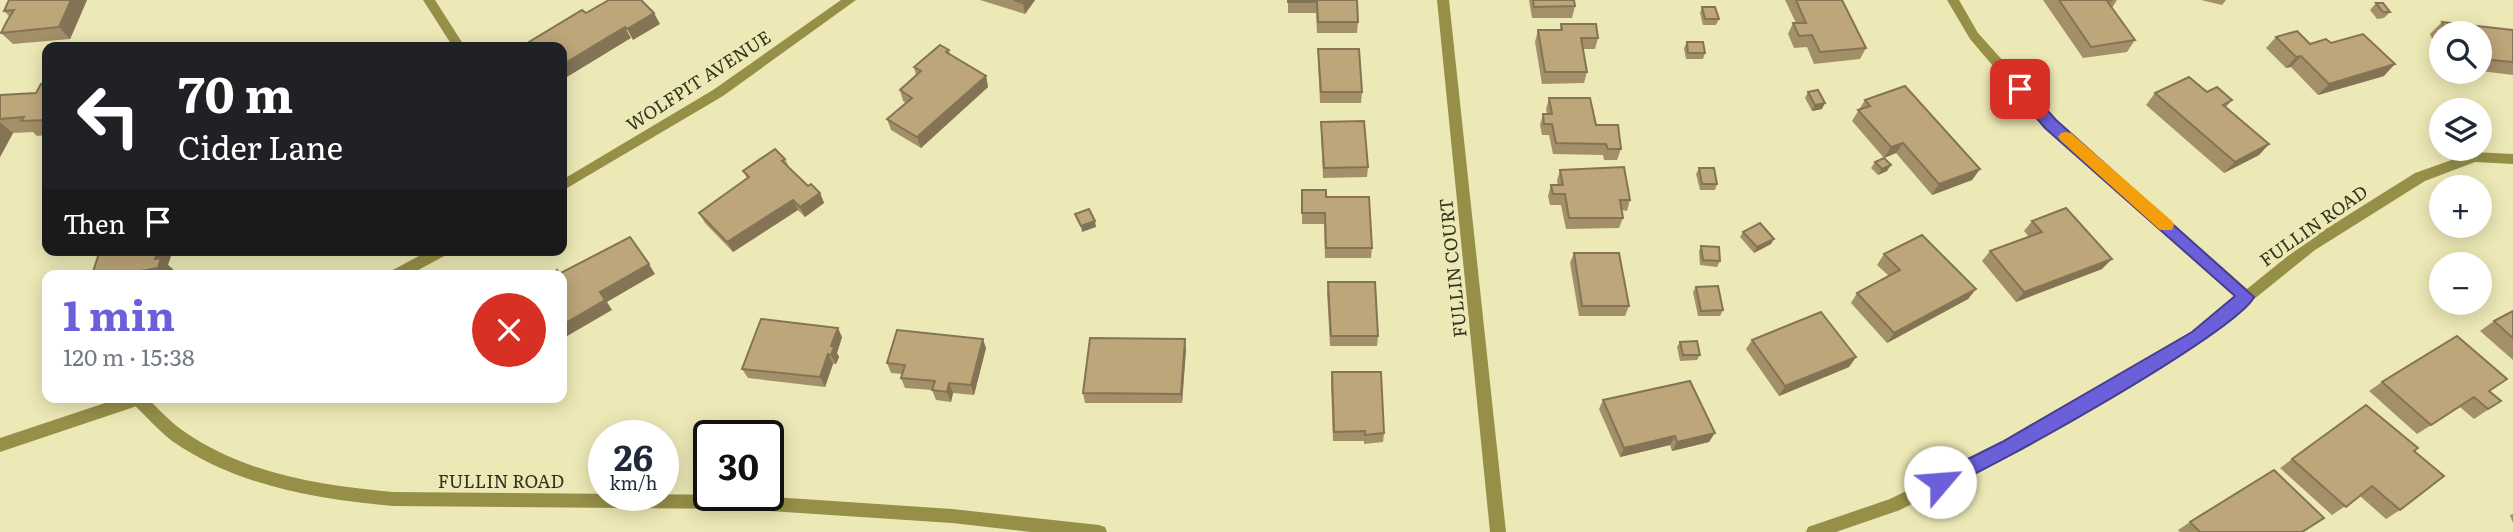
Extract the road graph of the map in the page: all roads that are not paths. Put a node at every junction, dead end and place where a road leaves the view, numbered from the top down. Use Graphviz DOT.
graph roads {
  1 [pos="429,0"];
  2 [pos="849,0"];
  3 [pos="1443,0"];
  4 [pos="1953,0"];
  5 [pos="456,42"];
  6 [pos="2513,159"];
  7 [pos="567,183"];
  8 [pos="432,256"];
  9 [pos="405,270"];
  10 [pos="2246,297"];
  11 [pos="125,403"];
  12 [pos="145,403"];
  13 [pos="0,445"];
  14 [pos="1099,532"];
  15 [pos="1498,532"];
  16 [pos="1814,532"];
  1 -- 5 [label="street"];
  2 -- 7 [label="street, WOLFPIT AVENUE"];
  3 -- 15 [label="street, FULLIN COURT"];
  4 -- 10 [label="street"];
  6 -- 10 [label="street, FULLIN ROAD"];
  8 -- 9 [label="street"];
  10 -- 16 [label="street, FULLIN ROAD"];
  11 -- 13 [label="street"];
  12 -- 14 [label="street, FULLIN ROAD"];
}
